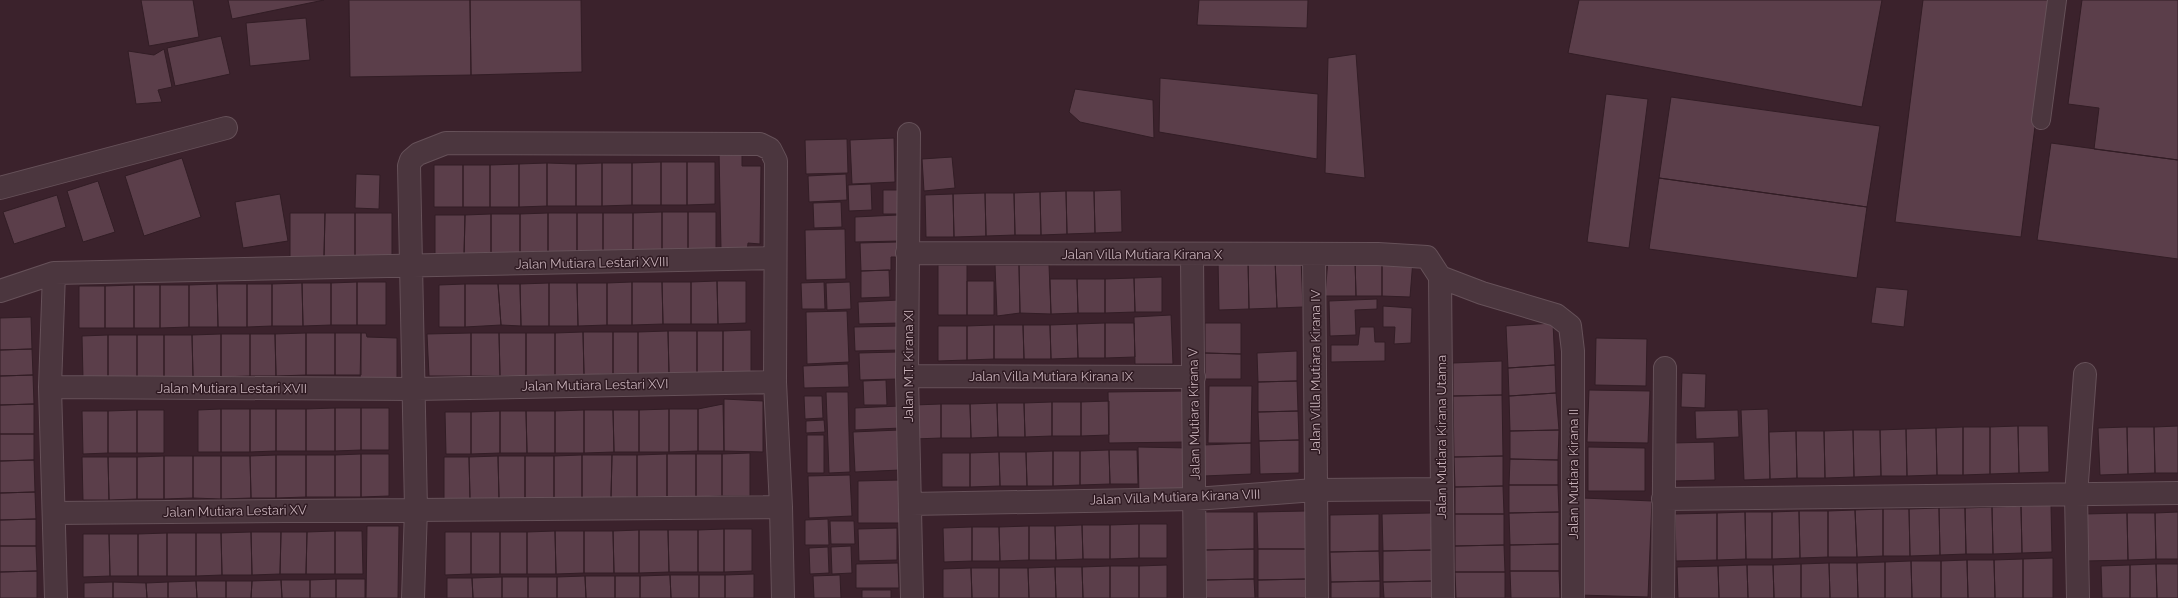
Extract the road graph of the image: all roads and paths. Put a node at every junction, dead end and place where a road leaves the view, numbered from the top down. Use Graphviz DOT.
graph roads {
  1 [pos="2057,0"];
  2 [pos="2041,120"];
  3 [pos="226,128"];
  4 [pos="909,134"];
  5 [pos="0,188"];
  6 [pos="907,253"];
  7 [pos="1314,254"];
  8 [pos="1192,255"];
  9 [pos="774,258"];
  10 [pos="410,267"];
  11 [pos="54,273"];
  12 [pos="1440,277"];
  13 [pos="0,291"];
  14 [pos="1665,368"];
  15 [pos="2085,374"];
  16 [pos="908,376"];
  17 [pos="1194,377"];
  18 [pos="775,382"];
  19 [pos="50,387"];
  20 [pos="415,389"];
  21 [pos="1441,489"];
  22 [pos="1315,490"];
  23 [pos="2178,493"];
  24 [pos="2076,495"];
  25 [pos="1195,499"];
  26 [pos="1663,499"];
  27 [pos="910,504"];
  28 [pos="781,507"];
  29 [pos="416,510"];
  30 [pos="54,513"];
  31 [pos="56,598"];
  32 [pos="413,598"];
  33 [pos="783,598"];
  34 [pos="912,598"];
  35 [pos="1195,598"];
  36 [pos="1317,598"];
  37 [pos="1443,598"];
  38 [pos="1573,598"];
  39 [pos="1663,598"];
  40 [pos="2078,598"];
  1 -- 2 [label="lane"];
  3 -- 5 [label="street"];
  4 -- 6 [label="street, Jalan M.T. Kirana XI"];
  6 -- 8 [label="street, Jalan Villa Mutiara Kirana X"];
  6 -- 16 [label="street, Jalan M.T. Kirana XI"];
  7 -- 8 [label="street, Jalan Villa Mutiara Kirana X"];
  7 -- 12 [label="street, Jalan Villa Mutiara Kirana X"];
  7 -- 22 [label="street, Jalan Villa Mutiara Kirana IV"];
  8 -- 17 [label="street, Jalan Mutiara Kirana V"];
  9 -- 10 [label="street, Jalan Mutiara Lestari XVIII"];
  9 -- 10 [label="street"];
  9 -- 18 [label="street"];
  10 -- 11 [label="street, Jalan Mutiara Lestari XVIII"];
  10 -- 20 [label="street"];
  11 -- 13 [label="street, Jalan Mutiara Lestari XVIII"];
  11 -- 19 [label="street"];
  12 -- 21 [label="street, Jalan Mutiara Kirana Utama"];
  12 -- 38 [label="street, Jalan Mutiara Kirana II"];
  14 -- 26 [label="street"];
  15 -- 24 [label="street"];
  16 -- 17 [label="street, Jalan Villa Mutiara Kirana IX"];
  16 -- 27 [label="street, Jalan M.T. Kirana XI"];
  17 -- 25 [label="street, Jalan Mutiara Kirana V"];
  18 -- 20 [label="street, Jalan Mutiara Lestari XVI"];
  18 -- 28 [label="street"];
  19 -- 20 [label="street, Jalan Mutiara Lestari XVII"];
  19 -- 30 [label="street"];
  20 -- 29 [label="street"];
  21 -- 22 [label="street, Jalan Villa Mutiara Kirana VIII"];
  21 -- 37 [label="street, Jalan Mutiara Kirana Utama"];
  22 -- 25 [label="street, Jalan Villa Mutiara Kirana VIII"];
  22 -- 36 [label="street, Jalan Villa Mutiara Kirana IV"];
  23 -- 24 [label="street"];
  24 -- 26 [label="street"];
  24 -- 40 [label="street"];
  25 -- 27 [label="street, Jalan Villa Mutiara Kirana VIII"];
  25 -- 35 [label="street, Jalan Mutiara Kirana V"];
  26 -- 39 [label="street"];
  27 -- 34 [label="street, Jalan M.T. Kirana XI"];
  28 -- 29 [label="street, Jalan Mutiara Lestari XV"];
  28 -- 33 [label="street"];
  29 -- 30 [label="street, Jalan Mutiara Lestari XV"];
  29 -- 32 [label="street"];
  30 -- 31 [label="street"];
}
